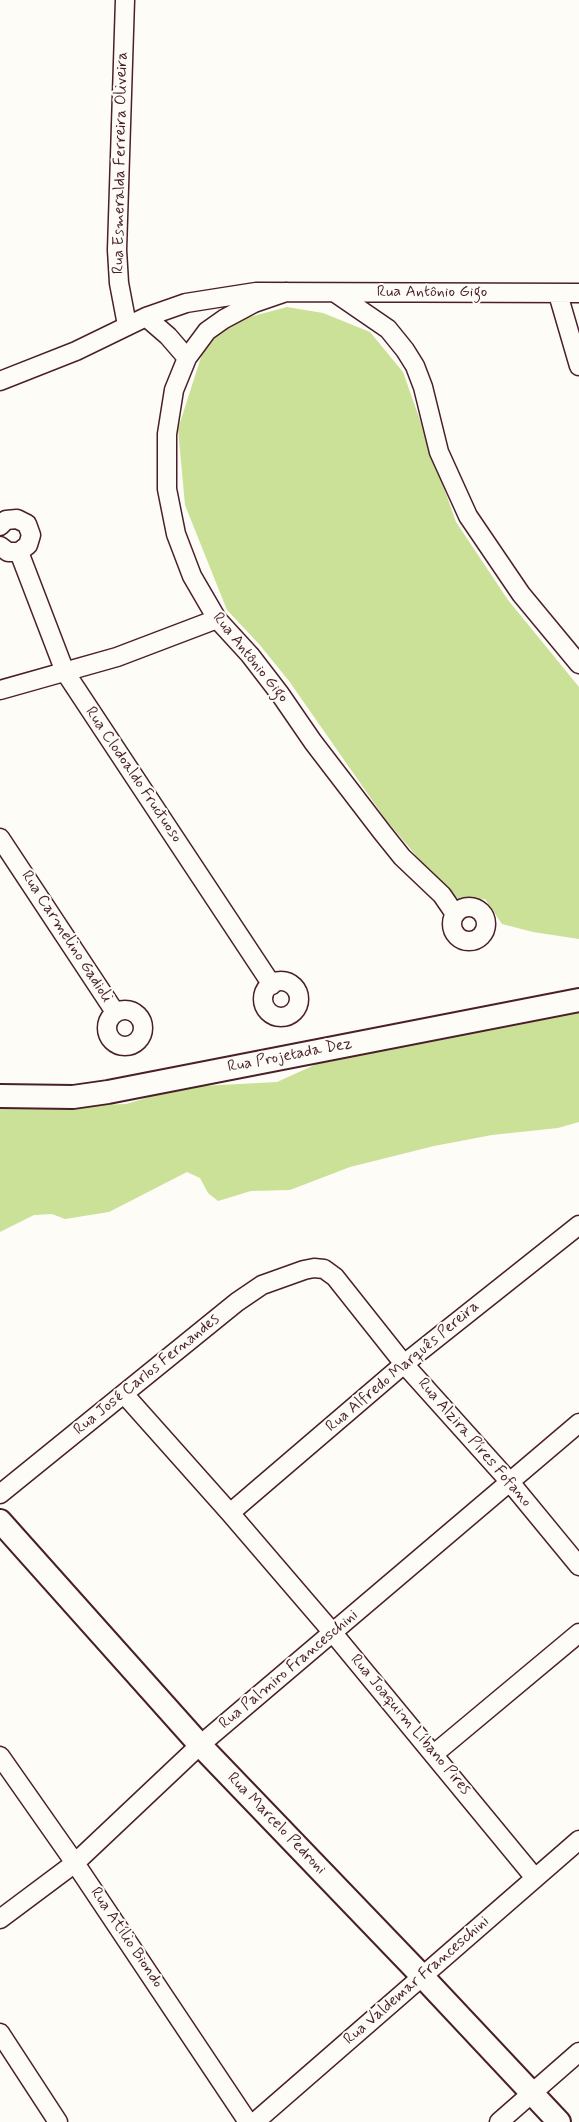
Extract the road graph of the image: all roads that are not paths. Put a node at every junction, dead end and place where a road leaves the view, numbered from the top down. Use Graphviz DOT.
graph roads {
  1 [pos="125,0"];
  2 [pos="286,292"];
  3 [pos="337,293"];
  4 [pos="579,293"];
  5 [pos="558,294"];
  6 [pos="146,317"];
  7 [pos="127,325"];
  8 [pos="187,358"];
  9 [pos="579,366"];
  10 [pos="0,381"];
  11 [pos="0,526"];
  12 [pos="0,546"];
  13 [pos="19,552"];
  14 [pos="217,619"];
  15 [pos="579,664"];
  16 [pos="65,672"];
  17 [pos="0,690"];
  18 [pos="0,838"];
  19 [pos="455,914"];
  20 [pos="272,985"];
  21 [pos="579,1000"];
  22 [pos="115,1012"];
  23 [pos="0,1096"];
  24 [pos="579,1225"];
  25 [pos="304,1270"];
  26 [pos="404,1364"];
  27 [pos="124,1394"];
  28 [pos="579,1423"];
  29 [pos="509,1481"];
  30 [pos="0,1494"];
  31 [pos="230,1513"];
  32 [pos="0,1520"];
  33 [pos="579,1566"];
  34 [pos="333,1633"];
  35 [pos="579,1633"];
  36 [pos="200,1745"];
  37 [pos="434,1754"];
  38 [pos="0,1756"];
  39 [pos="579,1840"];
  40 [pos="76,1863"];
  41 [pos="535,1878"];
  42 [pos="0,1919"];
  43 [pos="422,1976"];
  44 [pos="0,2033"];
  45 [pos="579,2052"];
  46 [pos="532,2094"];
  47 [pos="58,2122"];
  48 [pos="248,2122"];
  49 [pos="255,2122"];
  50 [pos="499,2122"];
  51 [pos="559,2122"];
  1 -- 7 [label="street, Rua Esmeralda Ferreira Oliveira"];
  2 -- 3 [label="street, Rua Antônio Gigo"];
  2 -- 6 [label="street, Rua Antônio Gigo"];
  2 -- 8 [label="street, Rua Antônio Gigo"];
  3 -- 5 [label="street, Rua Antônio Gigo"];
  3 -- 15 [label="street"];
  4 -- 5 [label="street, Rua Antônio Gigo"];
  5 -- 9 [label="street"];
  6 -- 7 [label="street, Rua Antônio Gigo"];
  6 -- 8 [label="street"];
  7 -- 10 [label="street, Rua Antônio Gigo"];
  8 -- 14 [label="street, Rua Antônio Gigo"];
  11 -- 13 [label="street"];
  12 -- 13 [label="street"];
  13 -- 16 [label="street, Rua Clodoaldo Fructuoso"];
  14 -- 16 [label="street"];
  14 -- 19 [label="street, Rua Antônio Gigo"];
  16 -- 17 [label="street"];
  16 -- 20 [label="street, Rua Clodoaldo Fructuoso"];
  18 -- 22 [label="street, Rua Carmelino Gadioli"];
  21 -- 23 [label="street, Rua Projetada Dez"];
  24 -- 26 [label="street, Rua Alfredo Marquês Pereira"];
  25 -- 26 [label="street, Rua Alzira Píres Fofano"];
  25 -- 27 [label="street, Rua José Carlos Fernandes"];
  26 -- 29 [label="street, Rua Alzira Píres Fofano"];
  26 -- 31 [label="street, Rua Alfredo Marquês Pereira"];
  27 -- 30 [label="street, Rua José Carlos Fernandes"];
  27 -- 31 [label="street, Rua Joaquim Líbano Pires"];
  28 -- 29 [label="street, Rua Palmiro Franceschini"];
  29 -- 33 [label="street, Rua Alzira Píres Fofano"];
  29 -- 34 [label="street, Rua Palmiro Franceschini"];
  31 -- 34 [label="street, Rua Joaquim Líbano Pires"];
  32 -- 36 [label="street, Rua Marcelo Pedroni"];
  34 -- 36 [label="street, Rua Palmiro Franceschini"];
  34 -- 37 [label="street, Rua Joaquim Líbano Pires"];
  35 -- 37 [label="street"];
  36 -- 40 [label="street, Rua Palmiro Franceschini"];
  36 -- 43 [label="street, Rua Marcelo Pedroni"];
  37 -- 41 [label="street, Rua Joaquim Líbano Pires"];
  38 -- 40 [label="street, Rua Atílio Biondo"];
  39 -- 41 [label="street, Rua Valdemar Franceschini"];
  40 -- 42 [label="street, Rua Palmiro Franceschini"];
  40 -- 48 [label="street, Rua Atílio Biondo"];
  41 -- 43 [label="street, Rua Valdemar Franceschini"];
  43 -- 46 [label="street, Rua Marcelo Pedroni"];
  43 -- 49 [label="street, Rua Valdemar Franceschini"];
  44 -- 47 [label="street"];
  45 -- 46 [label="street"];
  46 -- 50 [label="street"];
  46 -- 51 [label="street, Rua Marcelo Pedroni"];
}
